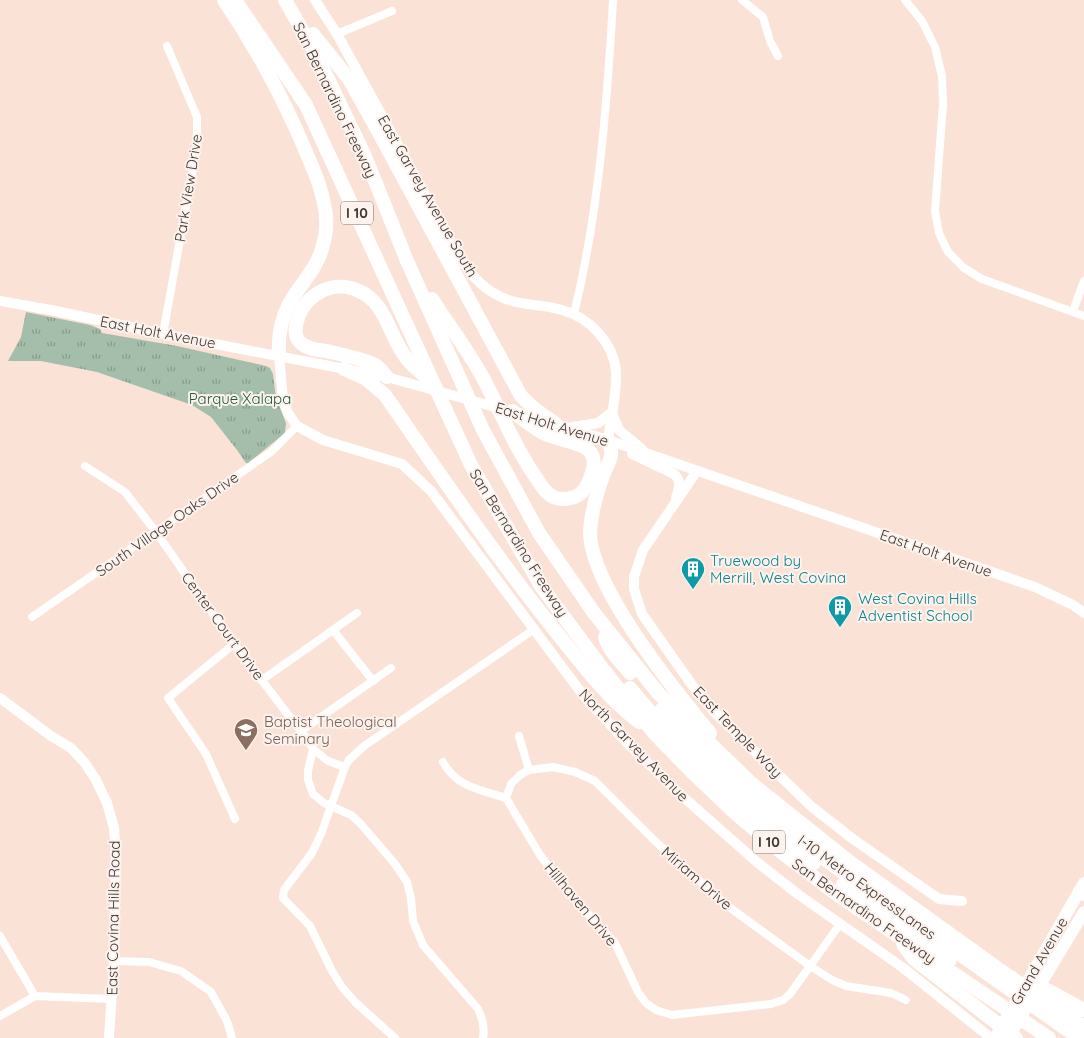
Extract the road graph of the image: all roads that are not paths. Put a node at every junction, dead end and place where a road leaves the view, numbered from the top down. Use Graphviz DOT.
graph roads {
  1 [pos="224,0"];
  2 [pos="235,0"];
  3 [pos="285,0"];
  4 [pos="315,0"];
  5 [pos="613,0"];
  6 [pos="742,0"];
  7 [pos="905,0"];
  8 [pos="392,11"];
  9 [pos="337,34"];
  10 [pos="167,46"];
  11 [pos="778,56"];
  12 [pos="407,261"];
  13 [pos="1084,281"];
  14 [pos="0,301"];
  15 [pos="1073,310"];
  16 [pos="574,314"];
  17 [pos="1084,316"];
  18 [pos="163,334"];
  19 [pos="279,356"];
  20 [pos="344,369"];
  21 [pos="388,377"];
  22 [pos="433,385"];
  23 [pos="512,411"];
  24 [pos="612,412"];
  25 [pos="297,426"];
  26 [pos="562,426"];
  27 [pos="614,442"];
  28 [pos="648,454"];
  29 [pos="85,466"];
  30 [pos="697,471"];
  31 [pos="675,504"];
  32 [pos="156,532"];
  33 [pos="1084,613"];
  34 [pos="356,614"];
  35 [pos="32,617"];
  36 [pos="601,622"];
  37 [pos="333,630"];
  38 [pos="533,630"];
  39 [pos="579,638"];
  40 [pos="234,644"];
  41 [pos="391,668"];
  42 [pos="262,680"];
  43 [pos="373,681"];
  44 [pos="0,698"];
  45 [pos="301,731"];
  46 [pos="654,733"];
  47 [pos="519,736"];
  48 [pos="313,748"];
  49 [pos="443,762"];
  50 [pos="345,767"];
  51 [pos="528,770"];
  52 [pos="752,784"];
  53 [pos="506,798"];
  54 [pos="328,805"];
  55 [pos="235,819"];
  56 [pos="1083,890"];
  57 [pos="962,901"];
  58 [pos="1084,912"];
  59 [pos="840,924"];
  60 [pos="0,936"];
  61 [pos="896,936"];
  62 [pos="114,961"];
  63 [pos="810,966"];
  64 [pos="1012,991"];
  65 [pos="35,996"];
  66 [pos="111,998"];
  67 [pos="906,1000"];
  68 [pos="1035,1007"];
  69 [pos="1084,1010"];
  70 [pos="0,1016"];
  71 [pos="1084,1027"];
  72 [pos="990,1036"];
  73 [pos="110,1038"];
  74 [pos="232,1038"];
  75 [pos="395,1038"];
  76 [pos="483,1038"];
  77 [pos="1008,1038"];
  78 [pos="1016,1038"];
  79 [pos="1049,1038"];
  80 [pos="1063,1038"];
  81 [pos="1079,1038"];
  1 -- 19 [label="highway"];
  2 -- 22 [label="highway, San Bernardino Freeway / I 10"];
  3 -- 12 [label="highway, San Bernardino Freeway / I 10"];
  3 -- 26 [label="highway"];
  4 -- 9 [label="street, East Garvey Avenue South"];
  5 -- 16 [label="street"];
  6 -- 11 [label="street"];
  7 -- 15 [label="street"];
  8 -- 9 [label="street"];
  9 -- 16 [label="street, East Garvey Avenue South"];
  10 -- 18 [label="street, Park View Drive"];
  12 -- 23 [label="highway"];
  12 -- 36 [label="highway, San Bernardino Freeway / I 10"];
  13 -- 15 [label="street"];
  14 -- 18 [label="street, East Holt Avenue"];
  15 -- 17 [label="street"];
  16 -- 24 [label="street, East Garvey Avenue South"];
  18 -- 19 [label="street, East Holt Avenue"];
  19 -- 20 [label="street, East Holt Avenue"];
  19 -- 25 [label="street"];
  20 -- 21 [label="street, East Holt Avenue"];
  20 -- 46 [label="highway"];
  21 -- 22 [label="highway"];
  21 -- 23 [label="street, East Holt Avenue"];
  22 -- 39 [label="highway, San Bernardino Freeway / I 10"];
  23 -- 26 [label="street, East Holt Avenue"];
  24 -- 26 [label="street"];
  24 -- 27 [label="street, East Garvey Avenue South"];
  24 -- 28 [label="street"];
  25 -- 32 [label="street, South Village Oaks Drive"];
  25 -- 38 [label="street, North Garvey Avenue"];
  26 -- 27 [label="street, East Holt Avenue"];
  27 -- 28 [label="street, East Holt Avenue"];
  27 -- 31 [label="street"];
  27 -- 52 [label="highway"];
  28 -- 30 [label="street, East Holt Avenue"];
  29 -- 32 [label="street, Center Court Drive"];
  30 -- 31 [label="street, East Temple Way"];
  30 -- 33 [label="street, East Holt Avenue"];
  31 -- 57 [label="street, East Temple Way"];
  32 -- 35 [label="street, South Village Oaks Drive"];
  32 -- 40 [label="street, Center Court Drive"];
  34 -- 37 [label="street"];
  36 -- 52 [label="highway, San Bernardino Freeway / I 10"];
  36 -- 64 [label="highway, I-10 Metro ExpressLanes"];
  37 -- 42 [label="street"];
  37 -- 43 [label="street"];
  38 -- 50 [label="street"];
  38 -- 59 [label="street, North Garvey Avenue"];
  39 -- 46 [label="highway, San Bernardino Freeway / I 10"];
  39 -- 64 [label="highway, I-10 Metro ExpressLanes"];
  40 -- 42 [label="street, Center Court Drive"];
  40 -- 55 [label="street"];
  41 -- 43 [label="street"];
  42 -- 45 [label="street, Center Court Drive"];
  43 -- 45 [label="street"];
  44 -- 62 [label="street, East Covina Hills Road"];
  45 -- 48 [label="street, Center Court Drive"];
  46 -- 61 [label="highway, San Bernardino Freeway / I 10"];
  47 -- 51 [label="street"];
  48 -- 50 [label="street, Center Court Drive"];
  48 -- 54 [label="street"];
  49 -- 53 [label="street"];
  50 -- 54 [label="street"];
  51 -- 53 [label="street"];
  51 -- 63 [label="street, Miriam Drive"];
  52 -- 64 [label="highway, San Bernardino Freeway / I 10"];
  53 -- 63 [label="street, Hillhaven Drive"];
  54 -- 75 [label="street"];
  54 -- 76 [label="street"];
  56 -- 72 [label="main road, Grand Avenue"];
  58 -- 77 [label="main road, Grand Avenue"];
  59 -- 63 [label="street, Hillhaven Drive"];
  59 -- 72 [label="street, North Garvey Avenue"];
  60 -- 65 [label="street"];
  61 -- 64 [label="highway, San Bernardino Freeway / I 10"];
  61 -- 78 [label="highway"];
  62 -- 66 [label="street, East Covina Hills Road"];
  62 -- 74 [label="street"];
  63 -- 67 [label="street, Miriam Drive"];
  64 -- 68 [label="highway"];
  64 -- 68 [label="highway, San Bernardino Freeway / I 10"];
  65 -- 66 [label="street"];
  65 -- 70 [label="street"];
  66 -- 73 [label="street, East Covina Hills Road"];
  68 -- 69 [label="highway"];
  68 -- 71 [label="highway, San Bernardino Freeway / I 10"];
  68 -- 79 [label="highway, San Bernardino Freeway / I 10"];
  68 -- 80 [label="highway"];
  68 -- 81 [label="highway"];
}
